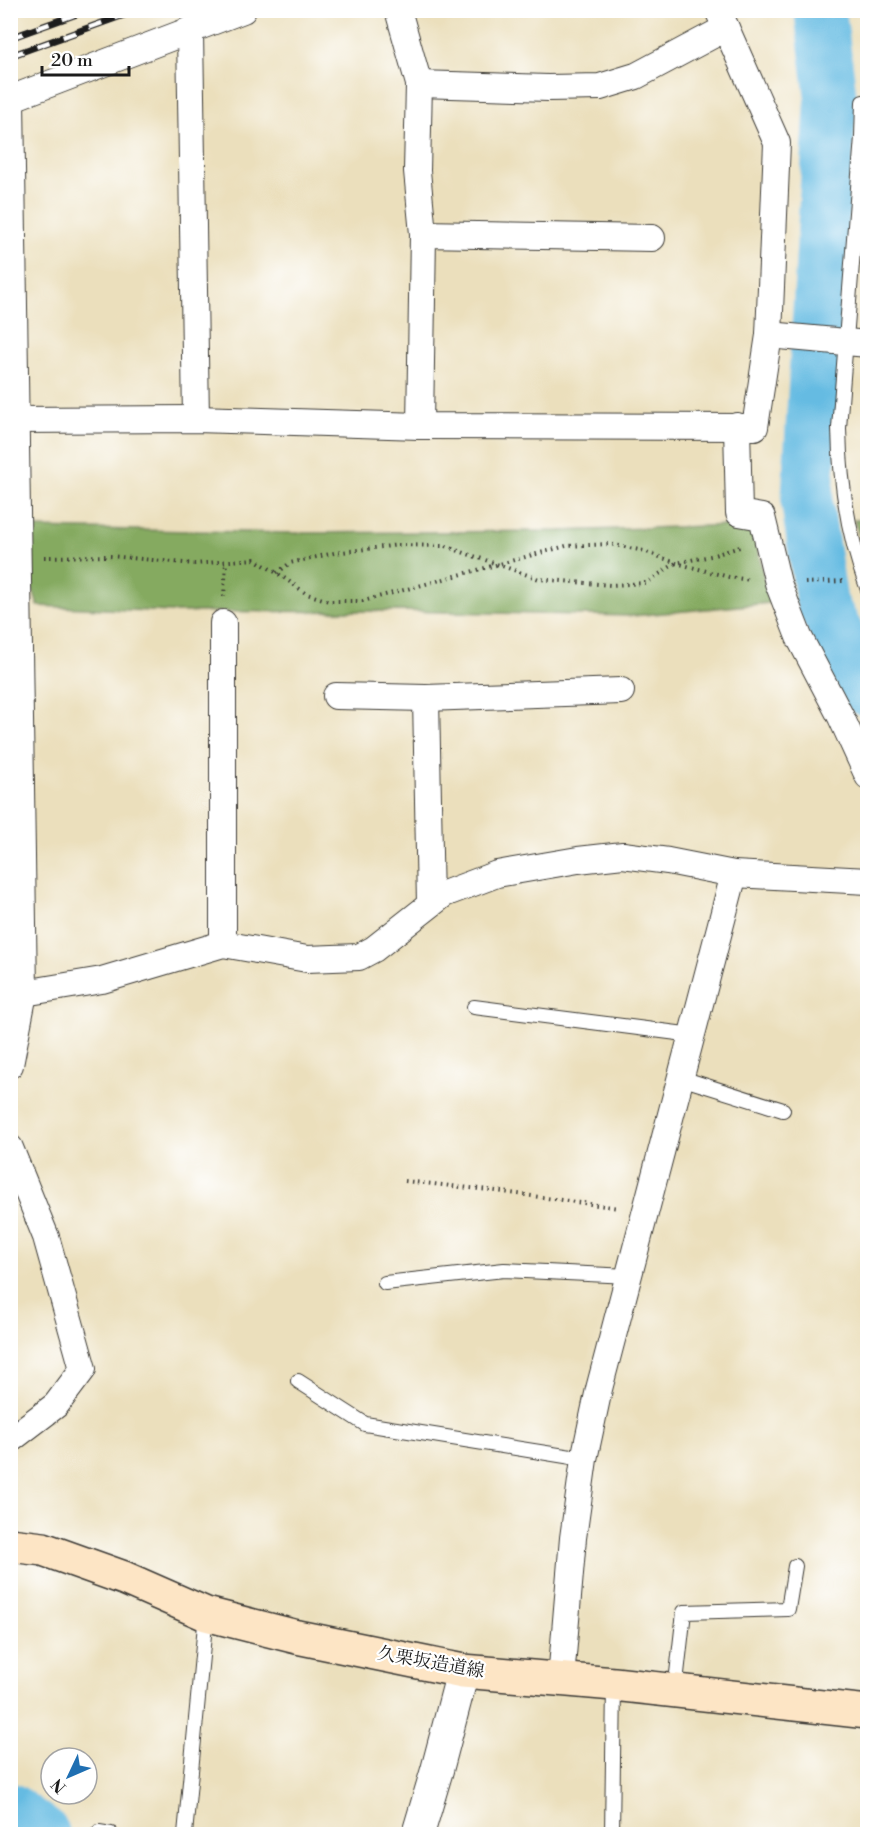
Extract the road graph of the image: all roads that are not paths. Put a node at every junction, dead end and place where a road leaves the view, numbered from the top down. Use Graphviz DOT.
graph roads {
  1 [pos="243,10"];
  2 [pos="398,10"];
  3 [pos="722,19"];
  4 [pos="190,32"];
  5 [pos="419,84"];
  6 [pos="11,99"];
  7 [pos="867,101"];
  8 [pos="423,234"];
  9 [pos="652,238"];
  10 [pos="775,335"];
  11 [pos="851,342"];
  12 [pos="196,419"];
  13 [pos="14,420"];
  14 [pos="420,426"];
  15 [pos="737,426"];
  16 [pos="867,590"];
  17 [pos="224,623"];
  18 [pos="621,692"];
  19 [pos="336,696"];
  20 [pos="426,698"];
  21 [pos="867,776"];
  22 [pos="734,874"];
  23 [pos="867,881"];
  24 [pos="430,904"];
  25 [pos="223,944"];
  26 [pos="17,993"];
  27 [pos="474,1007"];
  28 [pos="693,1035"];
  29 [pos="10,1065"];
  30 [pos="681,1078"];
  31 [pos="783,1110"];
  32 [pos="10,1148"];
  33 [pos="629,1276"];
  34 [pos="385,1283"];
  35 [pos="298,1381"];
  36 [pos="10,1440"];
  37 [pos="584,1459"];
  38 [pos="10,1545"];
  39 [pos="795,1566"];
  40 [pos="206,1614"];
  41 [pos="463,1671"];
  42 [pos="561,1679"];
  43 [pos="614,1684"];
  44 [pos="675,1691"];
  45 [pos="867,1712"];
  46 [pos="185,1834"];
  47 [pos="418,1834"];
  48 [pos="612,1834"];
  1 -- 4 [label="street"];
  2 -- 5 [label="street"];
  3 -- 5 [label="street"];
  3 -- 10 [label="street"];
  4 -- 6 [label="street"];
  4 -- 12 [label="street"];
  5 -- 8 [label="street"];
  6 -- 13 [label="street"];
  7 -- 11 [label="lane"];
  8 -- 9 [label="street"];
  8 -- 14 [label="street"];
  10 -- 11 [label="street"];
  10 -- 15 [label="street"];
  11 -- 16 [label="lane"];
  12 -- 13 [label="street"];
  12 -- 14 [label="street"];
  13 -- 26 [label="street"];
  14 -- 15 [label="street"];
  15 -- 21 [label="street"];
  17 -- 25 [label="street"];
  18 -- 20 [label="street"];
  19 -- 20 [label="street"];
  20 -- 24 [label="street"];
  22 -- 23 [label="street"];
  22 -- 24 [label="street"];
  22 -- 28 [label="street"];
  24 -- 25 [label="street"];
  25 -- 26 [label="street"];
  26 -- 29 [label="street"];
  27 -- 28 [label="lane"];
  28 -- 30 [label="street"];
  30 -- 31 [label="lane"];
  30 -- 33 [label="street"];
  32 -- 36 [label="street"];
  33 -- 34 [label="lane"];
  33 -- 37 [label="street"];
  35 -- 37 [label="lane"];
  37 -- 42 [label="street"];
  38 -- 40 [label="main road, 久栗坂造道線"];
  39 -- 44 [label="lane"];
  40 -- 41 [label="main road, 久栗坂造道線"];
  40 -- 46 [label="lane"];
  41 -- 42 [label="main road, 久栗坂造道線"];
  41 -- 47 [label="street"];
  42 -- 43 [label="main road, 久栗坂造道線"];
  43 -- 44 [label="main road, 久栗坂造道線"];
  43 -- 48 [label="lane"];
  44 -- 45 [label="main road, 久栗坂造道線"];
}
